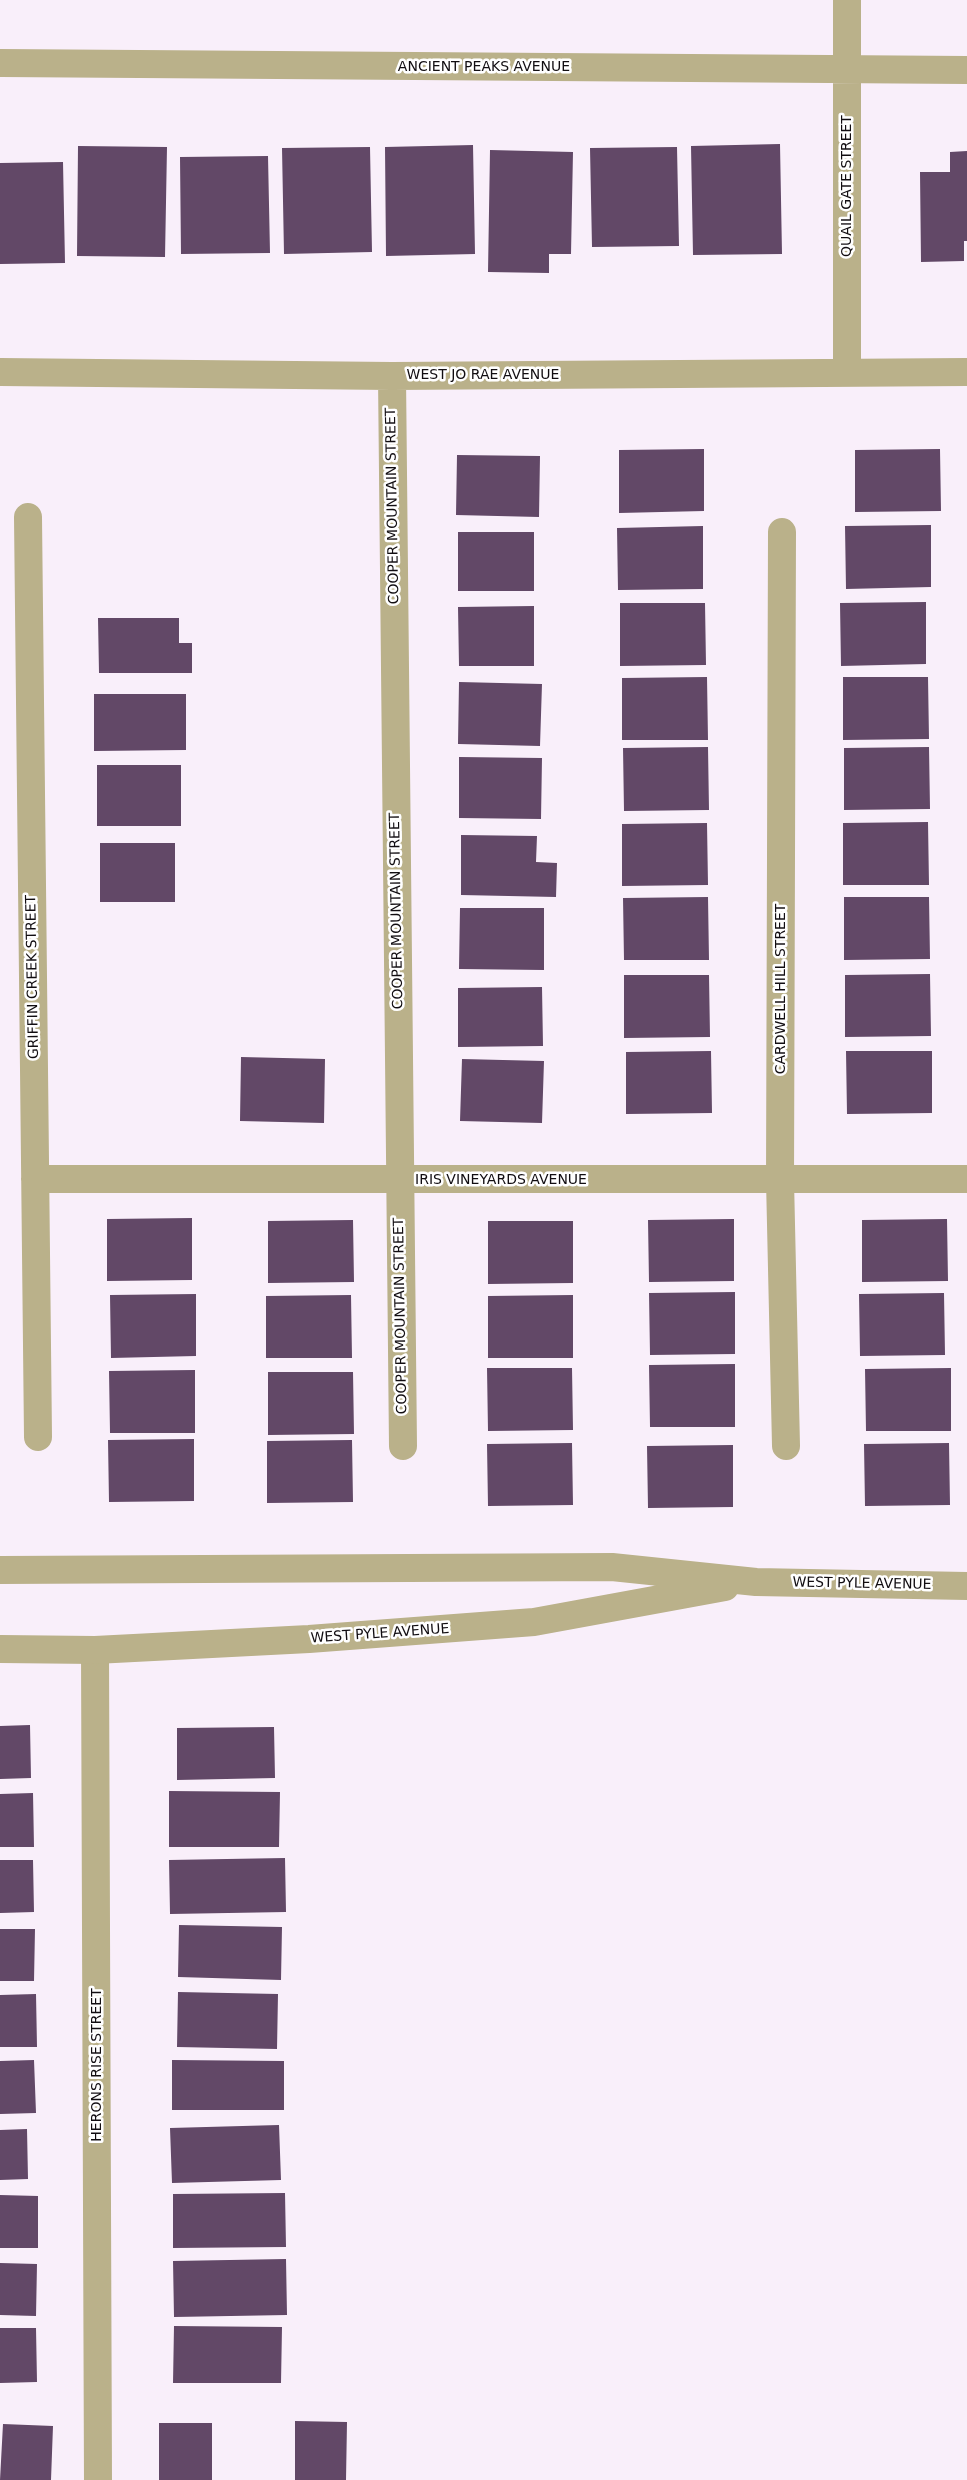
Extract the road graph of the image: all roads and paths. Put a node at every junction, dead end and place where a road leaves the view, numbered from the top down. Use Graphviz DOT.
graph roads {
  1 [pos="847,0"];
  2 [pos="1,63"];
  3 [pos="847,70"];
  4 [pos="967,70"];
  5 [pos="0,372"];
  6 [pos="847,372"];
  7 [pos="967,372"];
  8 [pos="392,376"];
  9 [pos="28,517"];
  10 [pos="782,532"];
  11 [pos="35,1179"];
  12 [pos="967,1179"];
  13 [pos="400,1180"];
  14 [pos="780,1180"];
  15 [pos="38,1438"];
  16 [pos="403,1446"];
  17 [pos="786,1446"];
  18 [pos="0,1570"];
  19 [pos="756,1582"];
  20 [pos="967,1586"];
  21 [pos="0,1649"];
  22 [pos="95,1650"];
  23 [pos="98,2480"];
  1 -- 3 [label="street, QUAIL GATE STREET"];
  2 -- 3 [label="street, ANCIENT PEAKS AVENUE"];
  3 -- 4 [label="street, ANCIENT PEAKS AVENUE"];
  3 -- 6 [label="street, QUAIL GATE STREET"];
  5 -- 8 [label="street, WEST JO RAE AVENUE"];
  6 -- 7 [label="street, WEST JO RAE AVENUE"];
  6 -- 8 [label="street, WEST JO RAE AVENUE"];
  8 -- 13 [label="street, COOPER MOUNTAIN STREET"];
  9 -- 11 [label="street, GRIFFIN CREEK STREET"];
  10 -- 14 [label="street, CARDWELL HILL STREET"];
  11 -- 13 [label="street, IRIS VINEYARDS AVENUE"];
  11 -- 15 [label="street, GRIFFIN CREEK STREET"];
  12 -- 14 [label="street, IRIS VINEYARDS AVENUE"];
  13 -- 14 [label="street, IRIS VINEYARDS AVENUE"];
  13 -- 16 [label="street, COOPER MOUNTAIN STREET"];
  14 -- 17 [label="street, CARDWELL HILL STREET"];
  18 -- 19 [label="street, WEST PYLE AVENUE"];
  19 -- 20 [label="street, WEST PYLE AVENUE"];
  19 -- 22 [label="street, WEST PYLE AVENUE"];
  21 -- 22 [label="street, WEST PYLE AVENUE"];
  22 -- 23 [label="street, HERONS RISE STREET"];
}
